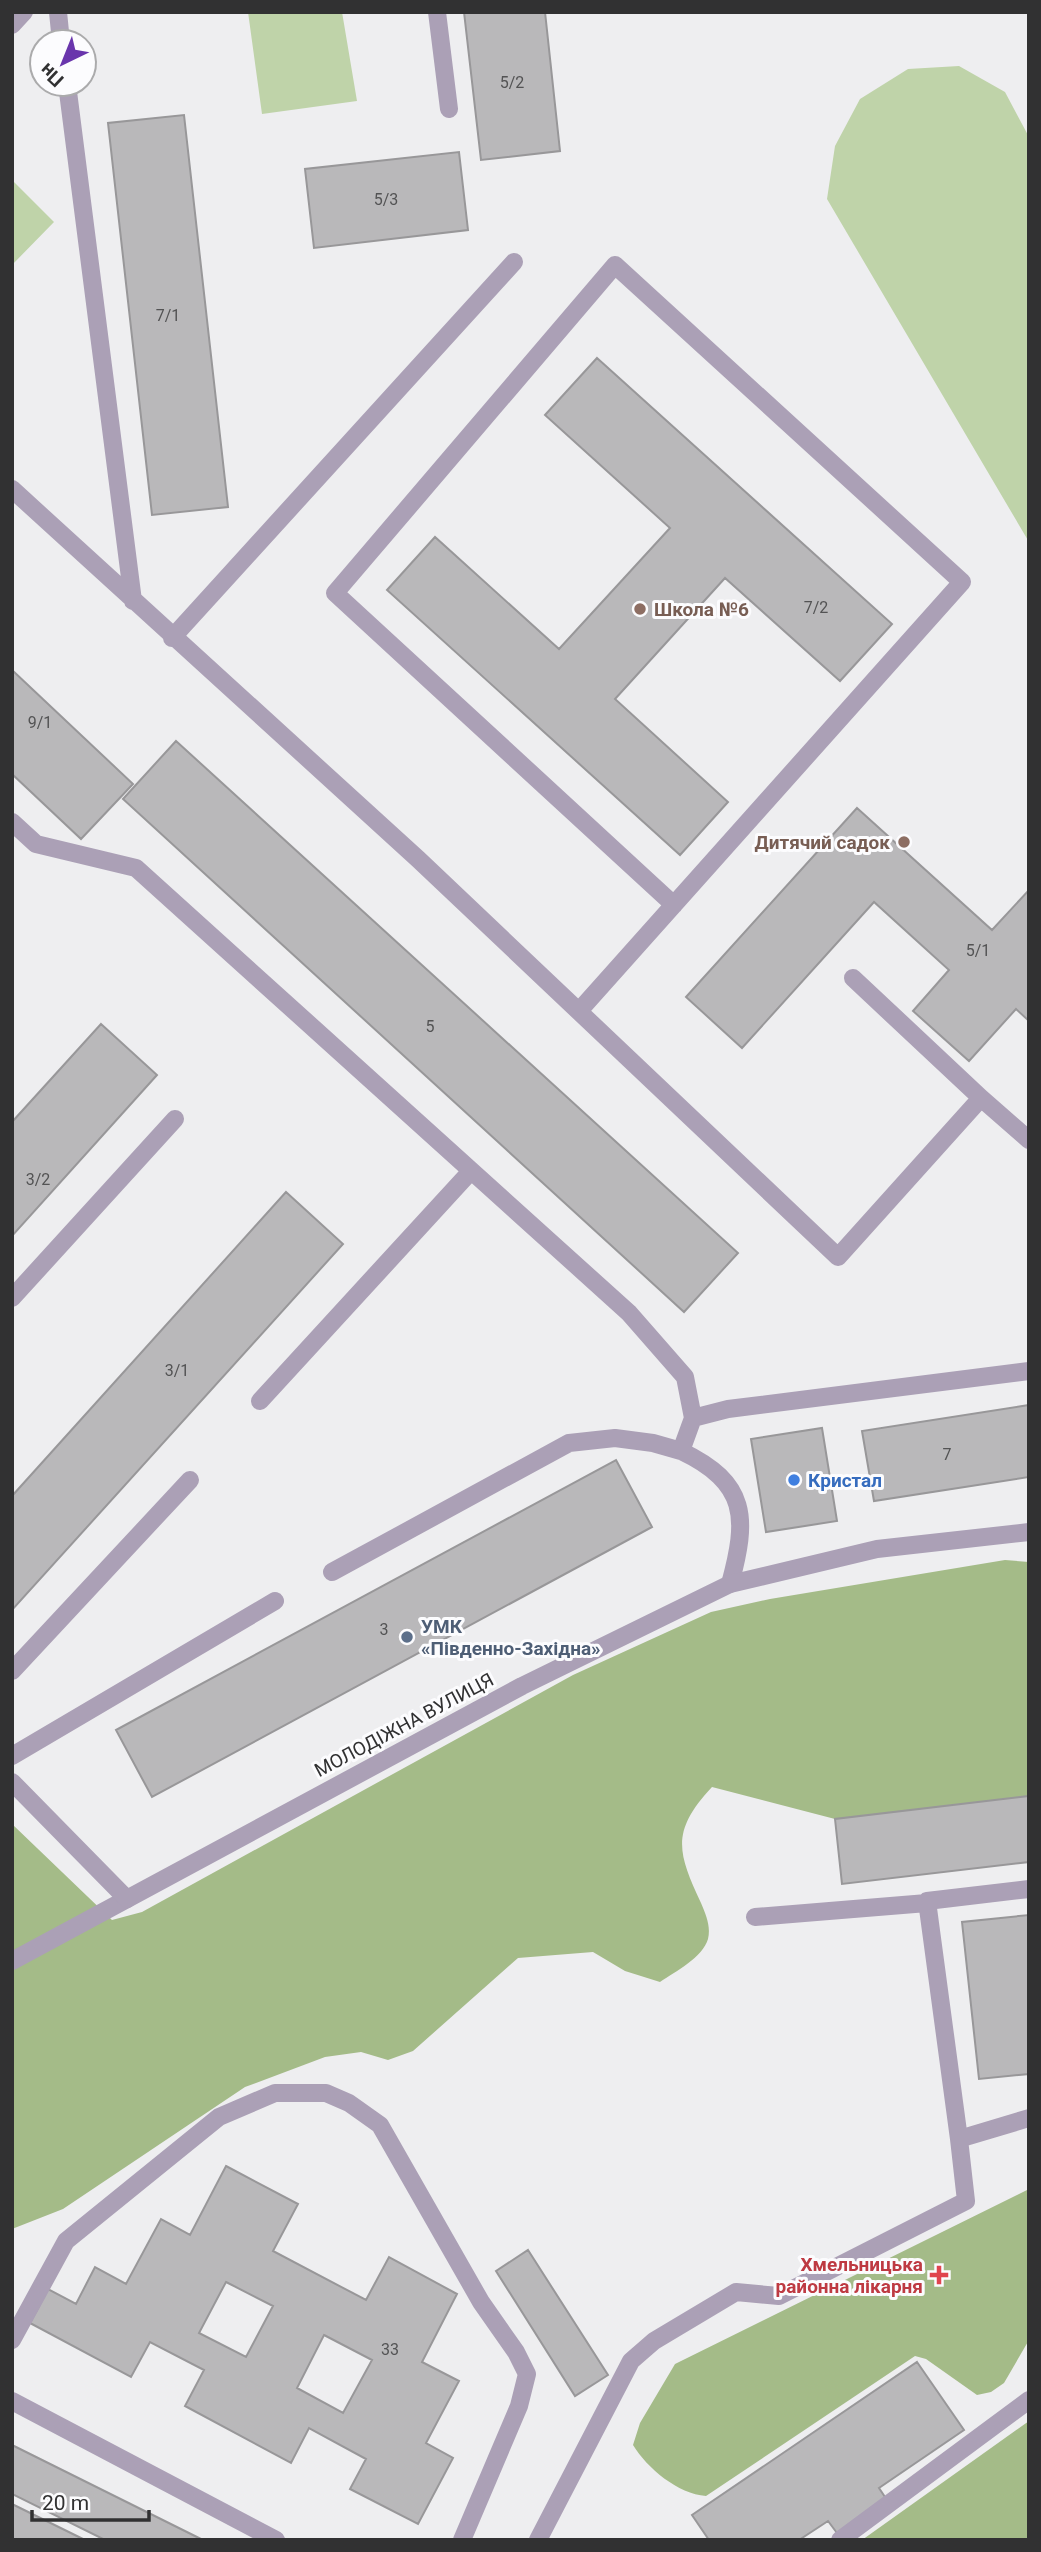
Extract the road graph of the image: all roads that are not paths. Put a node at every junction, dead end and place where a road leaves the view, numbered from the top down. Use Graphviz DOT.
graph roads {
  1 [pos="24,12"];
  2 [pos="437,12"];
  3 [pos="12,24"];
  4 [pos="69,98"];
  5 [pos="449,109"];
  6 [pos="514,262"];
  7 [pos="12,489"];
  8 [pos="133,601"];
  9 [pos="172,638"];
  10 [pos="12,822"];
  11 [pos="674,905"];
  12 [pos="853,978"];
  13 [pos="579,1011"];
  14 [pos="981,1098"];
  15 [pos="175,1119"];
  16 [pos="1029,1140"];
  17 [pos="471,1171"];
  18 [pos="12,1297"];
  19 [pos="1029,1371"];
  20 [pos="260,1401"];
  21 [pos="693,1418"];
  22 [pos="681,1451"];
  23 [pos="190,1480"];
  24 [pos="1029,1532"];
  25 [pos="332,1572"];
  26 [pos="730,1584"];
  27 [pos="275,1601"];
  28 [pos="12,1671"];
  29 [pos="12,1756"];
  30 [pos="12,1782"];
  31 [pos="1029,1889"];
  32 [pos="127,1899"];
  33 [pos="927,1903"];
  34 [pos="755,1917"];
  35 [pos="12,1961"];
  36 [pos="1029,2118"];
  37 [pos="960,2139"];
  38 [pos="12,2340"];
  39 [pos="1029,2400"];
  40 [pos="12,2401"];
  41 [pos="276,2540"];
  42 [pos="462,2540"];
  43 [pos="538,2540"];
  44 [pos="840,2540"];
  1 -- 3 [label="street"];
  2 -- 5 [label="street"];
  4 -- 8 [label="street"];
  6 -- 9 [label="street"];
  7 -- 8 [label="street"];
  8 -- 9 [label="street"];
  9 -- 13 [label="street"];
  10 -- 17 [label="street"];
  11 -- 11 [label="street"];
  11 -- 13 [label="street"];
  12 -- 14 [label="street"];
  13 -- 14 [label="street"];
  14 -- 16 [label="street"];
  15 -- 18 [label="street"];
  17 -- 20 [label="street"];
  17 -- 21 [label="street"];
  19 -- 21 [label="street"];
  21 -- 22 [label="street"];
  22 -- 25 [label="street"];
  22 -- 26 [label="street"];
  23 -- 28 [label="street"];
  24 -- 26 [label="street, МОЛОДІЖНА ВУЛИЦЯ"];
  26 -- 32 [label="street, МОЛОДІЖНА ВУЛИЦЯ"];
  27 -- 29 [label="street"];
  30 -- 32 [label="street"];
  31 -- 33 [label="street"];
  32 -- 35 [label="street, МОЛОДІЖНА ВУЛИЦЯ"];
  33 -- 34 [label="street"];
  33 -- 37 [label="street"];
  36 -- 37 [label="street"];
  37 -- 43 [label="street"];
  38 -- 42 [label="street"];
  39 -- 44 [label="street"];
  40 -- 41 [label="street"];
}
